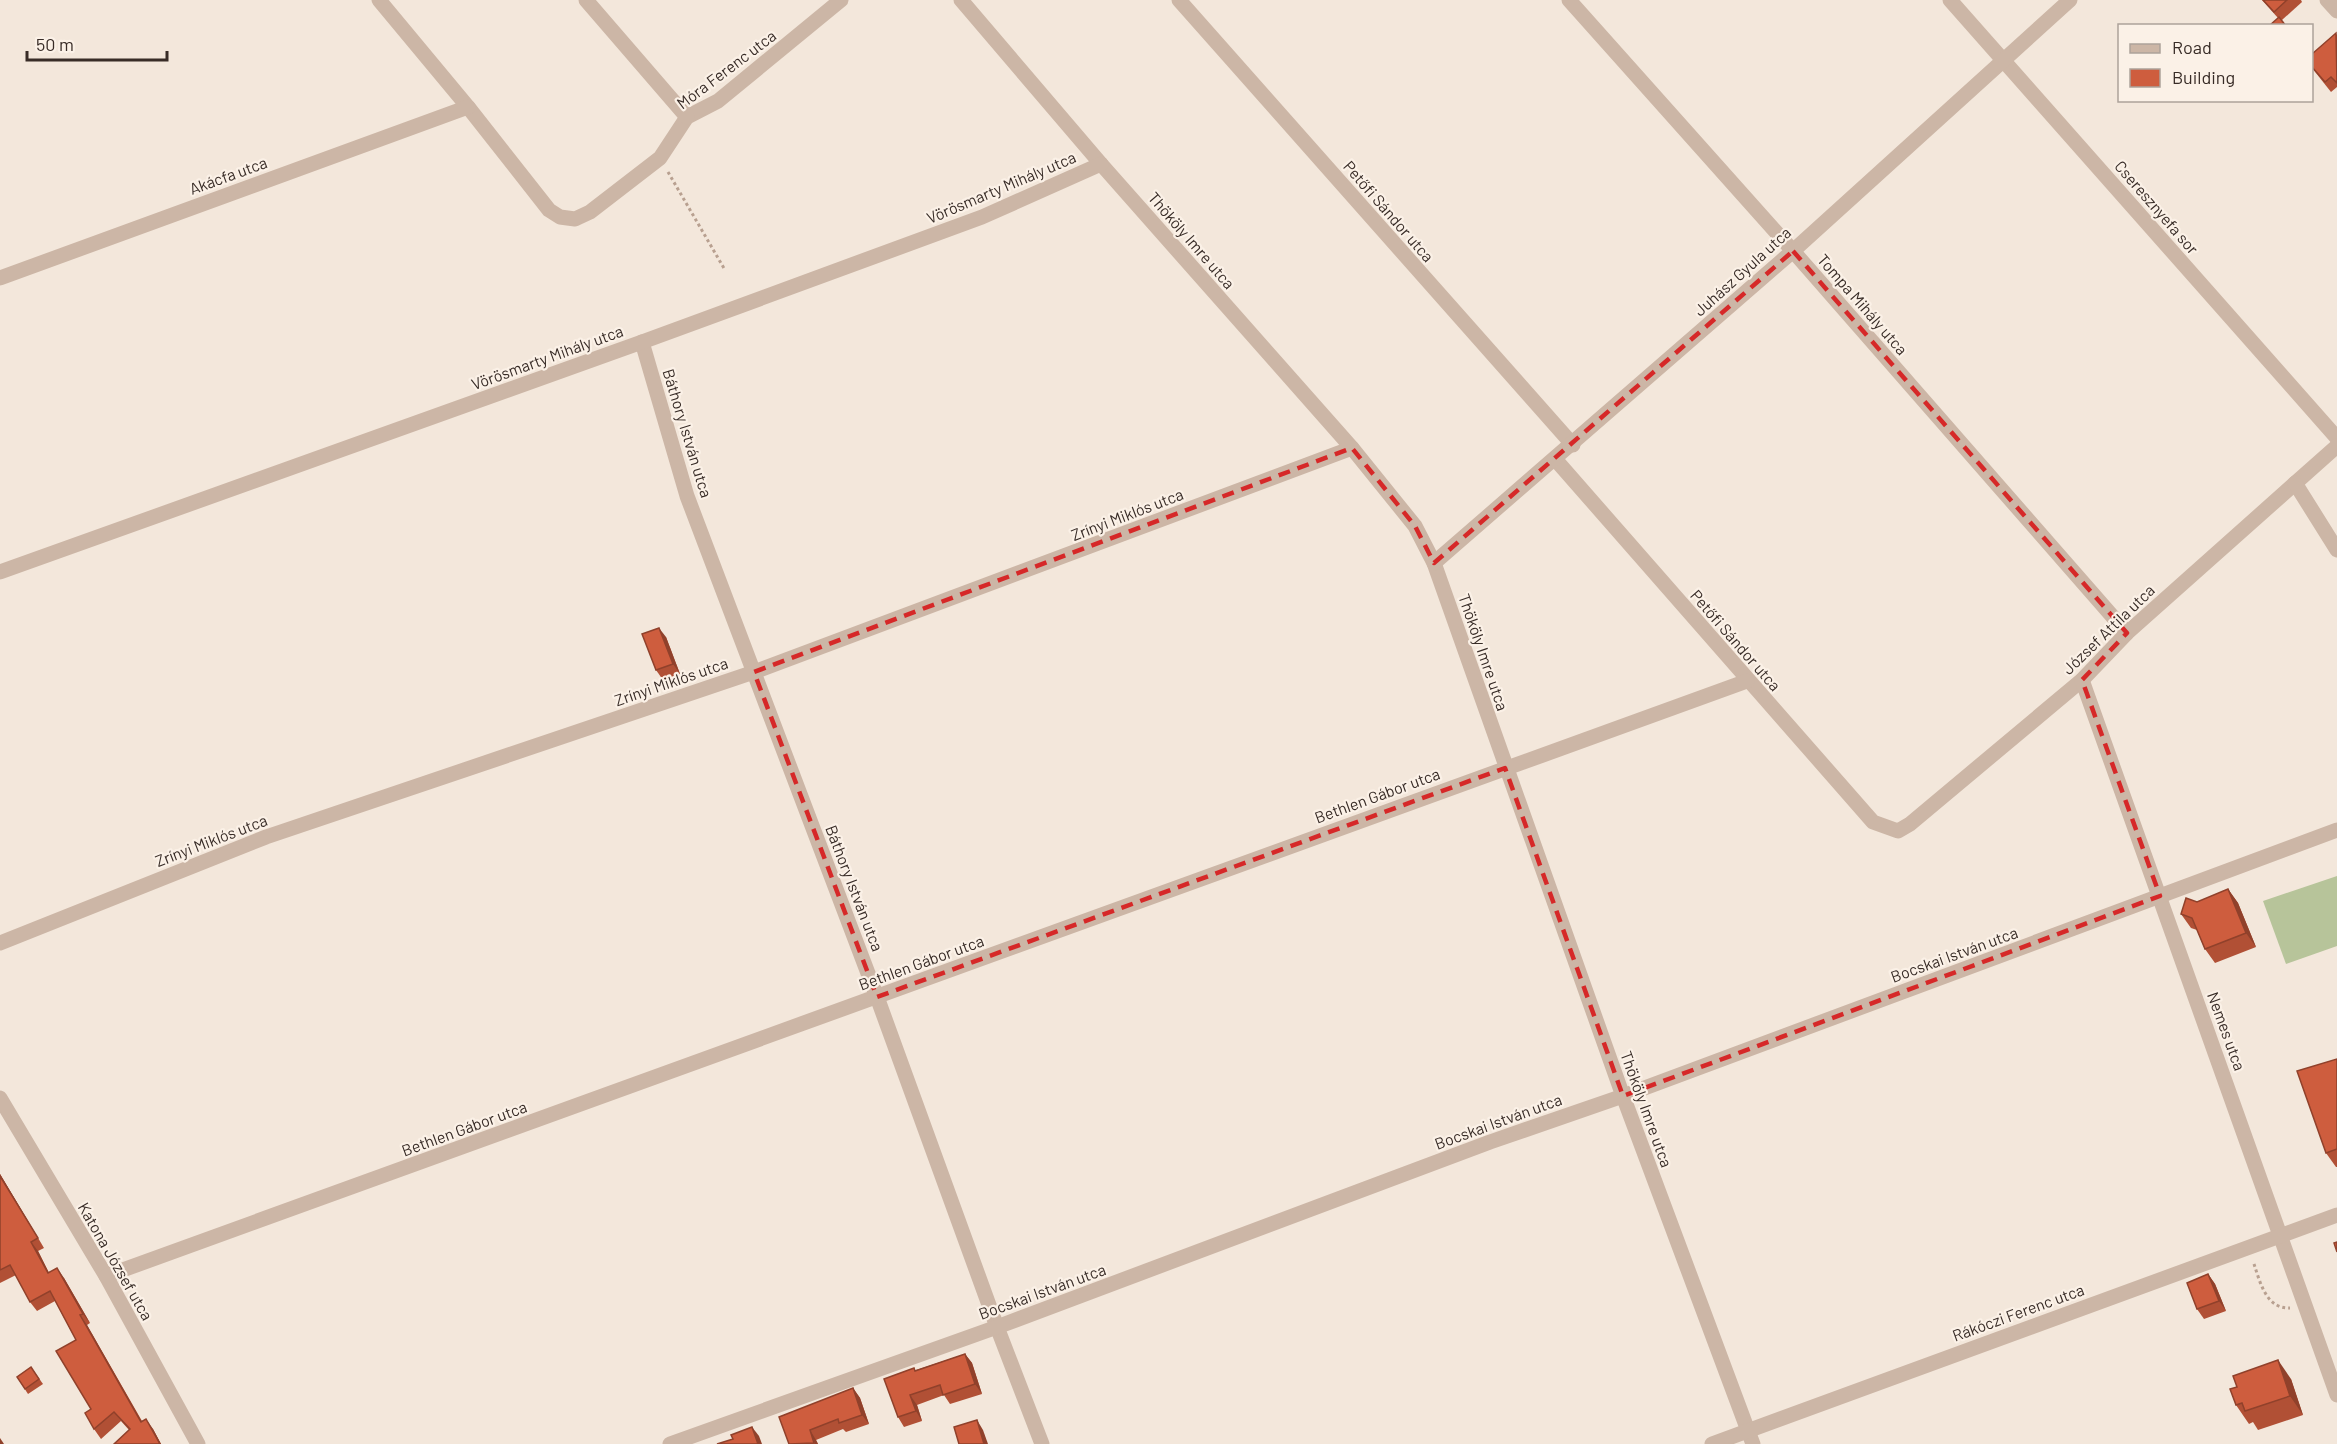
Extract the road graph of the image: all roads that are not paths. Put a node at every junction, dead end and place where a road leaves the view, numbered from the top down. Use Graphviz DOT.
graph roads {
  1 [pos="379,0"];
  2 [pos="586,0"];
  3 [pos="841,0"];
  4 [pos="961,0"];
  5 [pos="1179,0"];
  6 [pos="1569,0"];
  7 [pos="1950,0"];
  8 [pos="2070,0"];
  9 [pos="2327,0"];
  10 [pos="2337,11"];
  11 [pos="2003,59"];
  12 [pos="468,106"];
  13 [pos="687,117"];
  14 [pos="1101,164"];
  15 [pos="1793,251"];
  16 [pos="0,278"];
  17 [pos="642,342"];
  18 [pos="2337,438"];
  19 [pos="1573,445"];
  20 [pos="2337,446"];
  21 [pos="1352,448"];
  22 [pos="1555,459"];
  23 [pos="2295,483"];
  24 [pos="2337,550"];
  25 [pos="1434,564"];
  26 [pos="0,572"];
  27 [pos="2127,633"];
  28 [pos="754,672"];
  29 [pos="2082,680"];
  30 [pos="1748,681"];
  31 [pos="1505,768"];
  32 [pos="2337,830"];
  33 [pos="1898,831"];
  34 [pos="2160,896"];
  35 [pos="0,944"];
  36 [pos="877,997"];
  37 [pos="1623,1096"];
  38 [pos="0,1098"];
  39 [pos="2337,1215"];
  40 [pos="2282,1236"];
  41 [pos="106,1276"];
  42 [pos="997,1327"];
  43 [pos="2337,1395"];
  44 [pos="1750,1437"];
  45 [pos="198,1444"];
  46 [pos="670,1444"];
  47 [pos="1042,1444"];
  48 [pos="1712,1444"];
  1 -- 12 [label="street"];
  2 -- 13 [label="street"];
  3 -- 13 [label="street, Móra Ferenc utca"];
  4 -- 14 [label="street, Thököly Imre utca"];
  5 -- 19 [label="street, Petőfi Sándor utca"];
  6 -- 15 [label="street, Tompa Mihály utca"];
  7 -- 11 [label="street, Cseresznyefa sor"];
  8 -- 11 [label="street, Juhász Gyula utca"];
  9 -- 10 [label="street"];
  11 -- 15 [label="street, Juhász Gyula utca"];
  11 -- 18 [label="street, Cseresznyefa sor"];
  12 -- 13 [label="street, Móra Ferenc utca"];
  12 -- 16 [label="street, Akácfa utca"];
  14 -- 17 [label="street, Vörösmarty Mihály utca"];
  14 -- 21 [label="street, Thököly Imre utca"];
  15 -- 19 [label="street, Juhász Gyula utca"];
  15 -- 27 [label="street, Tompa Mihály utca"];
  17 -- 26 [label="street, Vörösmarty Mihály utca"];
  17 -- 28 [label="street, Báthory István utca"];
  19 -- 22 [label="street, Juhász Gyula utca"];
  20 -- 23 [label="street, József Attila utca"];
  21 -- 25 [label="street, Thököly Imre utca"];
  21 -- 28 [label="street, Zrínyi Miklós utca"];
  22 -- 25 [label="street, Juhász Gyula utca"];
  22 -- 30 [label="street, Petőfi Sándor utca"];
  23 -- 24 [label="street"];
  23 -- 27 [label="street, József Attila utca"];
  25 -- 31 [label="street, Thököly Imre utca"];
  27 -- 29 [label="street, József Attila utca"];
  28 -- 35 [label="street, Zrínyi Miklós utca"];
  28 -- 36 [label="street, Báthory István utca"];
  29 -- 33 [label="street, József Attila utca"];
  29 -- 34 [label="street, Nemes utca"];
  30 -- 31 [label="street, Bethlen Gábor utca"];
  30 -- 33 [label="street, Petőfi Sándor utca"];
  31 -- 36 [label="street, Bethlen Gábor utca"];
  31 -- 37 [label="street, Thököly Imre utca"];
  32 -- 34 [label="street, Bocskai István utca"];
  34 -- 37 [label="street, Bocskai István utca"];
  34 -- 40 [label="street, Nemes utca"];
  36 -- 41 [label="street, Bethlen Gábor utca"];
  36 -- 42 [label="street, Báthory István utca"];
  37 -- 42 [label="street, Bocskai István utca"];
  37 -- 44 [label="street, Thököly Imre utca"];
  38 -- 41 [label="street, Katona József utca"];
  39 -- 40 [label="street, Rákóczi Ferenc utca"];
  40 -- 43 [label="street, Nemes utca"];
  40 -- 44 [label="street, Rákóczi Ferenc utca"];
  41 -- 45 [label="street, Katona József utca"];
  42 -- 46 [label="street, Bocskai István utca"];
  42 -- 47 [label="street, Báthory István utca"];
  44 -- 48 [label="street, Rákóczi Ferenc utca"];
}
